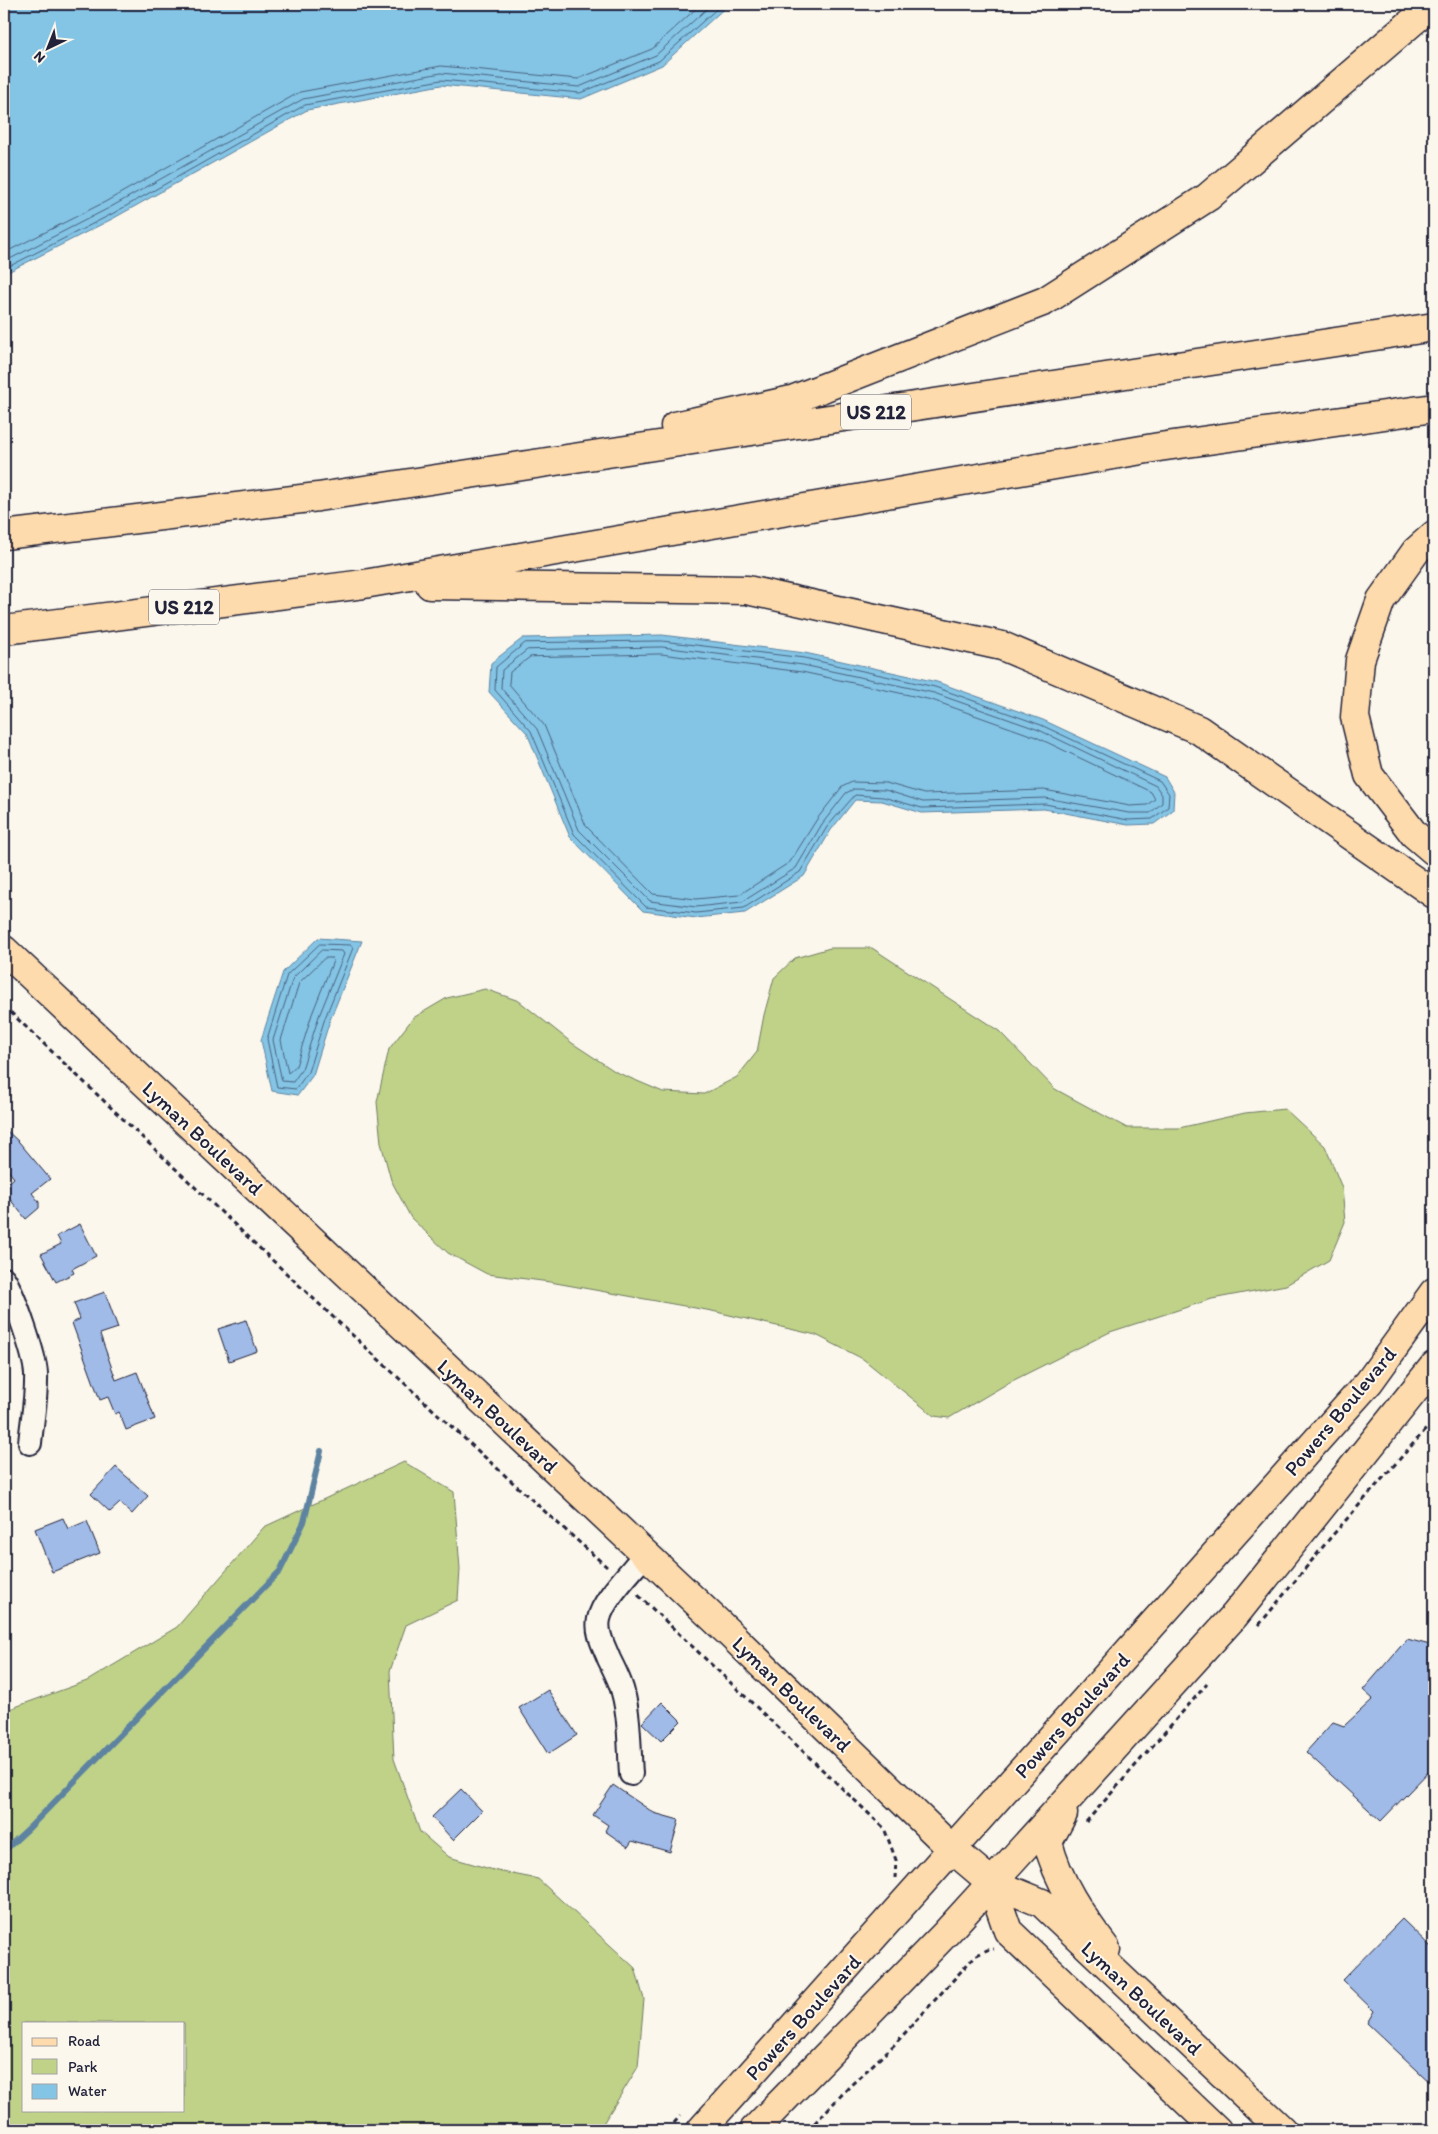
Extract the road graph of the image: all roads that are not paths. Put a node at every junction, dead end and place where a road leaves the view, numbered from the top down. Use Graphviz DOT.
graph roads {
  1 [pos="1433,4"];
  2 [pos="1434,327"];
  3 [pos="1434,408"];
  4 [pos="318,497"];
  5 [pos="4,535"];
  6 [pos="1434,535"];
  7 [pos="364,584"];
  8 [pos="4,630"];
  9 [pos="1434,851"];
  10 [pos="1434,894"];
  11 [pos="4,950"];
  12 [pos="4,1279"];
  13 [pos="1434,1292"];
  14 [pos="1434,1366"];
  15 [pos="30,1443"];
  16 [pos="645,1554"];
  17 [pos="631,1774"];
  18 [pos="1087,1777"];
  19 [pos="952,1849"];
  20 [pos="991,1882"];
  21 [pos="1143,1999"];
  22 [pos="701,2130"];
  23 [pos="754,2130"];
  24 [pos="1217,2130"];
  25 [pos="1282,2130"];
  1 -- 4 [label="main road"];
  2 -- 4 [label="main road, US 212"];
  3 -- 7 [label="main road, US 212"];
  4 -- 5 [label="main road, US 212"];
  6 -- 9 [label="main road"];
  7 -- 8 [label="main road, US 212"];
  7 -- 10 [label="main road"];
  11 -- 16 [label="main road, Lyman Boulevard"];
  12 -- 15 [label="street"];
  13 -- 19 [label="main road, Powers Boulevard"];
  14 -- 18 [label="main road, Powers Boulevard"];
  16 -- 17 [label="street"];
  16 -- 19 [label="main road, Lyman Boulevard"];
  18 -- 20 [label="main road, Powers Boulevard"];
  18 -- 21 [label="main road"];
  19 -- 20 [label="main road, Lyman Boulevard"];
  19 -- 22 [label="main road, Powers Boulevard"];
  20 -- 21 [label="main road, Lyman Boulevard"];
  20 -- 23 [label="main road, Powers Boulevard"];
  20 -- 24 [label="main road, Lyman Boulevard"];
  21 -- 25 [label="main road, Lyman Boulevard"];
}
